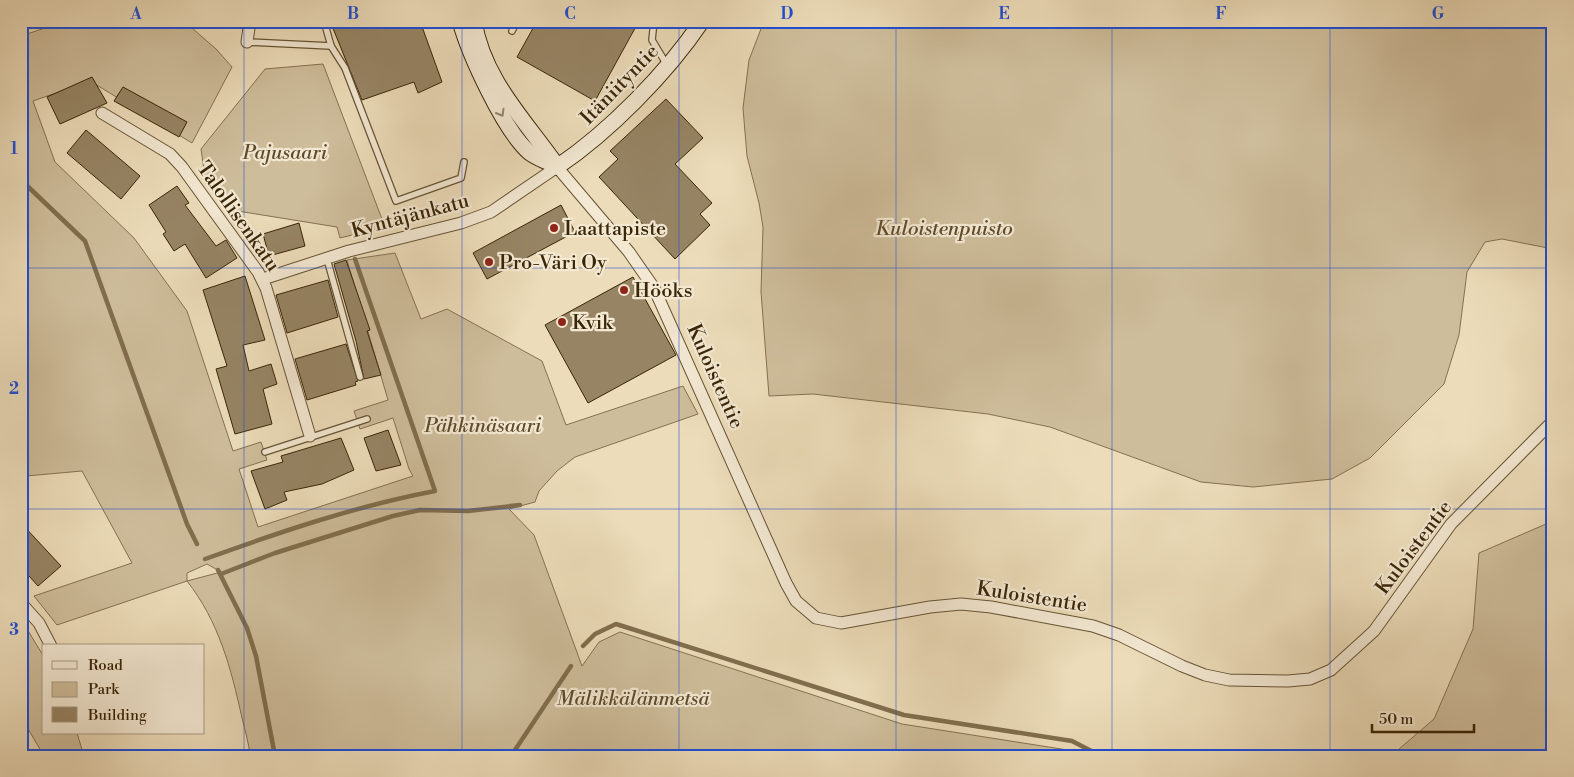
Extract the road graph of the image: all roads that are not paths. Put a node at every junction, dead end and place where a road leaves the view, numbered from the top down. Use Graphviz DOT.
graph roads {
  1 [pos="250,21"];
  2 [pos="324,21"];
  3 [pos="460,21"];
  4 [pos="474,21"];
  5 [pos="517,21"];
  6 [pos="654,21"];
  7 [pos="702,21"];
  8 [pos="512,31"];
  9 [pos="247,42"];
  10 [pos="331,46"];
  11 [pos="667,65"];
  12 [pos="102,113"];
  13 [pos="464,162"];
  14 [pos="557,167"];
  15 [pos="327,259"];
  16 [pos="262,279"];
  17 [pos="360,377"];
  18 [pos="367,418"];
  19 [pos="1553,421"];
  20 [pos="310,436"];
  21 [pos="265,452"];
  22 [pos="21,603"];
  23 [pos="50,644"];
  1 -- 9 [label="street"];
  2 -- 10 [label="lane"];
  3 -- 14 [label="street, Kuloistentie, one-way"];
  4 -- 14 [label="street, Kuloistentie"];
  5 -- 8 [label="lane"];
  6 -- 11 [label="lane"];
  7 -- 11 [label="street, Itäniityntie"];
  9 -- 10 [label="lane"];
  10 -- 13 [label="lane"];
  11 -- 14 [label="street, Itäniityntie"];
  12 -- 16 [label="street, Talollisenkatu"];
  14 -- 15 [label="street, Kyntäjänkatu"];
  14 -- 19 [label="street, Kuloistentie"];
  15 -- 16 [label="street, Kyntäjänkatu"];
  15 -- 17 [label="lane"];
  16 -- 20 [label="street, Talollisenkatu"];
  18 -- 20 [label="lane"];
  20 -- 21 [label="lane"];
  22 -- 23 [label="street"];
}
